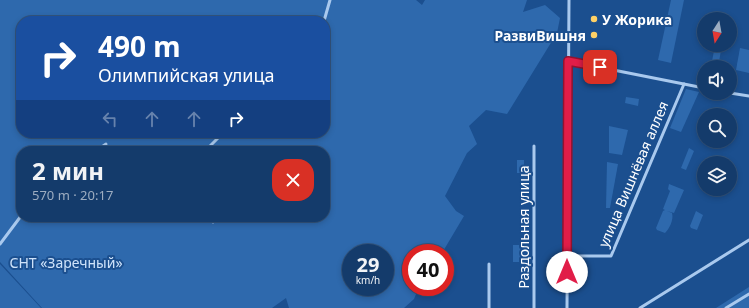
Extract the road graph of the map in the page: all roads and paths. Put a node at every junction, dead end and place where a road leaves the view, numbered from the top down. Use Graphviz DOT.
graph roads {
  1 [pos="330,0"];
  2 [pos="569,0"];
  3 [pos="325,16"];
  4 [pos="568,61"];
  5 [pos="684,84"];
  6 [pos="697,87"];
  7 [pos="737,94"];
  8 [pos="749,96"];
  9 [pos="218,138"];
  10 [pos="106,144"];
  11 [pos="103,146"];
  12 [pos="210,146"];
  13 [pos="534,146"];
  14 [pos="16,222"];
  15 [pos="749,240"];
  16 [pos="0,244"];
  17 [pos="567,256"];
  18 [pos="489,264"];
  19 [pos="551,272"];
  20 [pos="567,272"];
  21 [pos="749,294"];
  22 [pos="489,308"];
  23 [pos="534,308"];
  24 [pos="567,308"];
  25 [pos="640,308"];
  26 [pos="726,308"];
  1 -- 3 [label="street"];
  2 -- 4 [label="street"];
  4 -- 5 [label="street"];
  4 -- 17 [label="street"];
  5 -- 6 [label="street"];
  5 -- 17 [label="street, улица Вишнёвая аллея"];
  7 -- 8 [label="street"];
  9 -- 12 [label="street"];
  10 -- 11 [label="street"];
  13 -- 23 [label="street, Раздольная улица"];
  14 -- 16 [label="street"];
  15 -- 25 [label="street"];
  17 -- 20 [label="street"];
  18 -- 22 [label="street"];
  19 -- 20 [label="street"];
  20 -- 24 [label="street"];
  21 -- 26 [label="street"];
}
